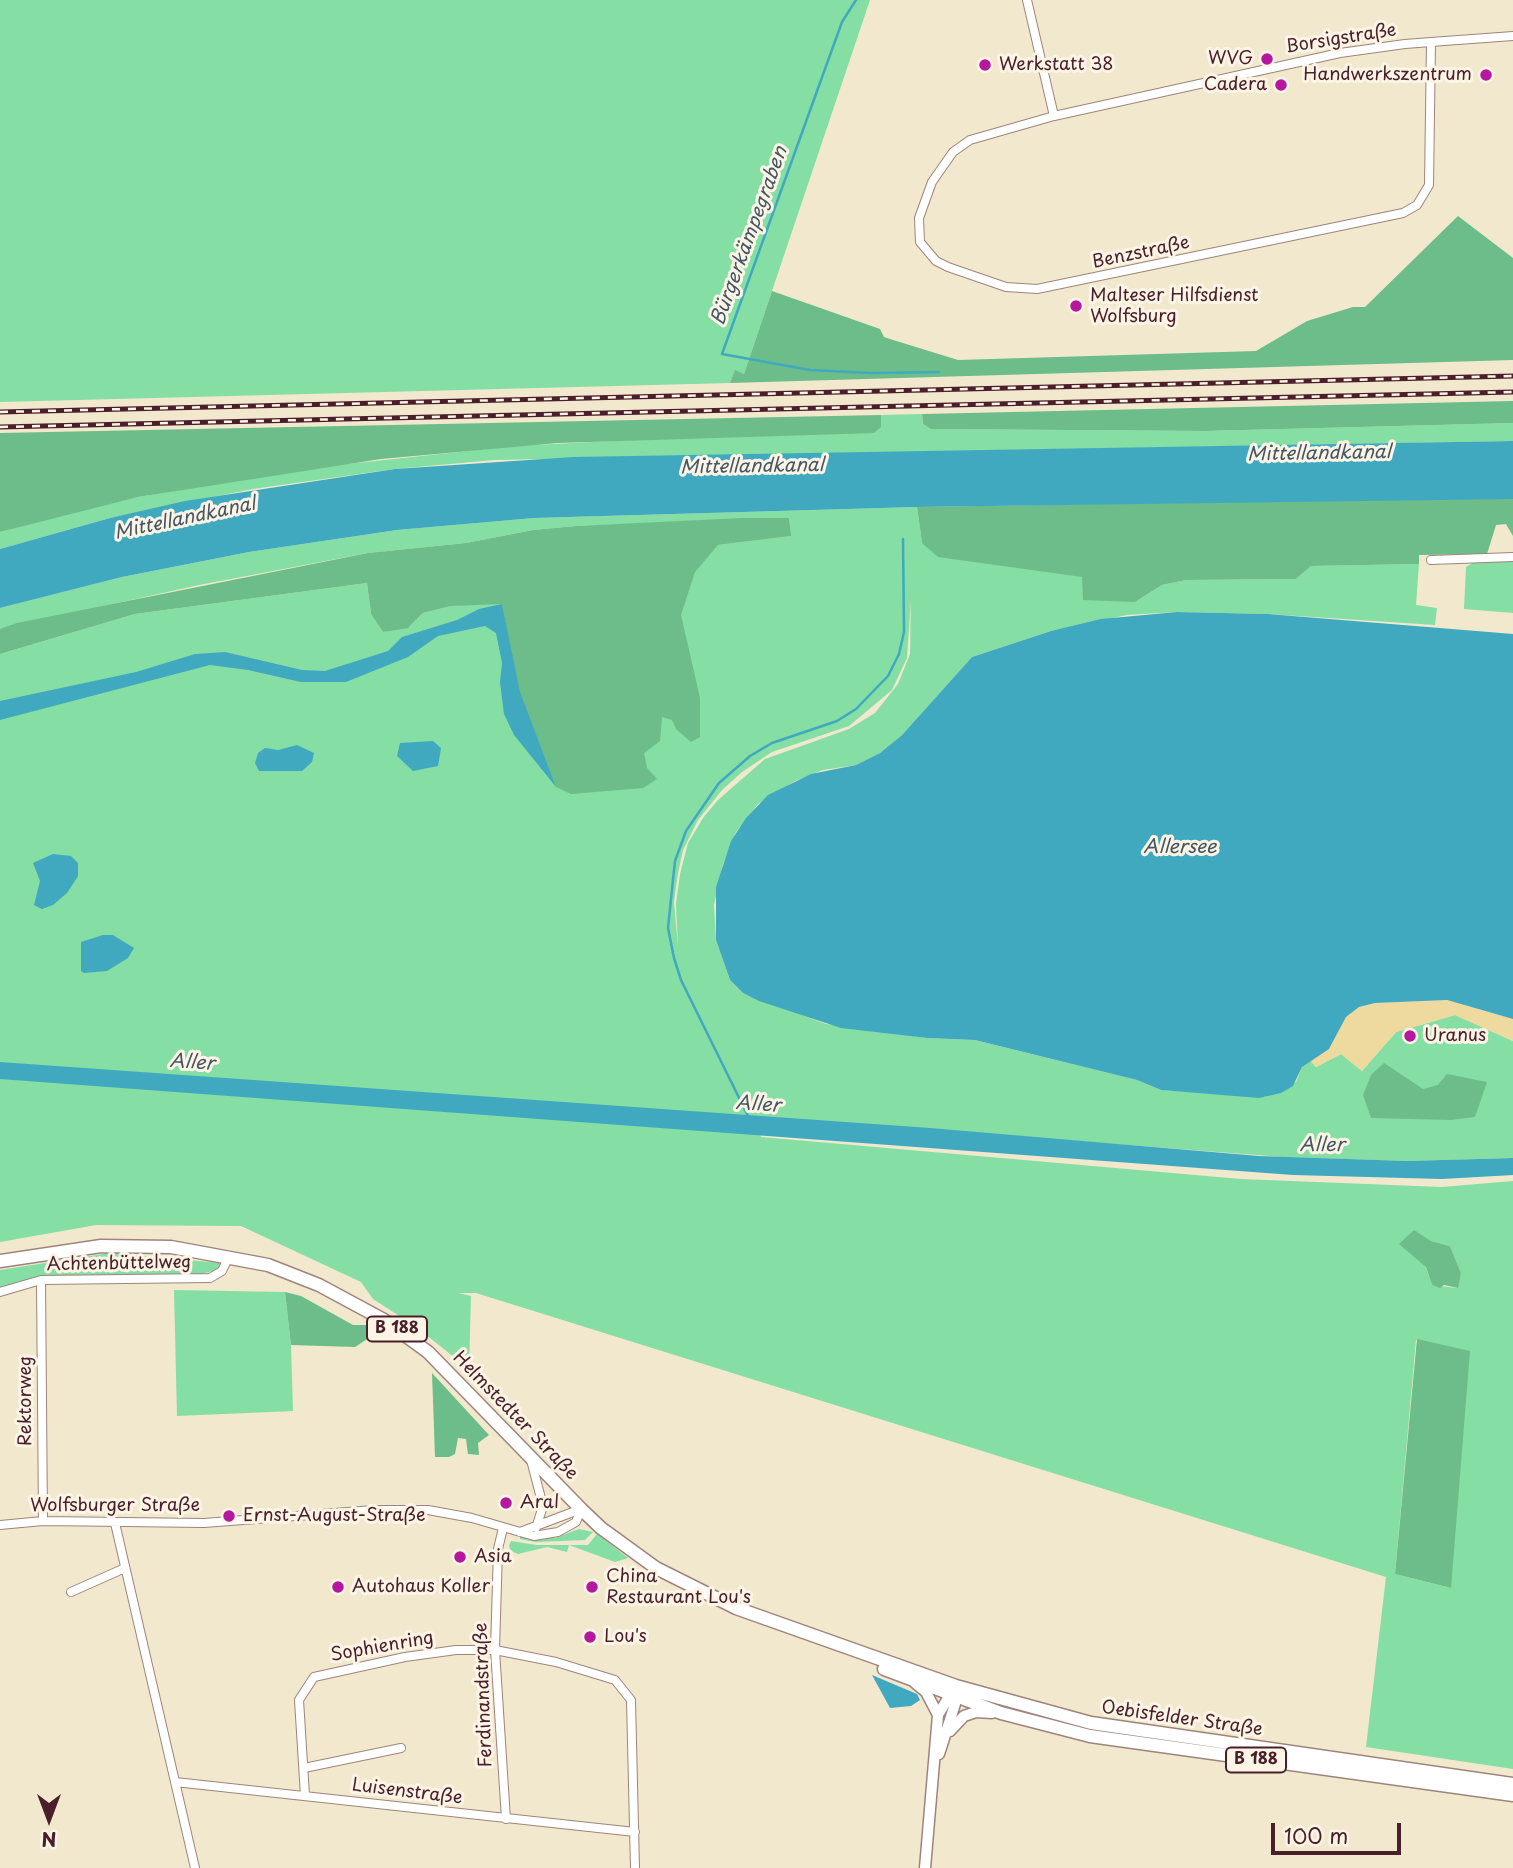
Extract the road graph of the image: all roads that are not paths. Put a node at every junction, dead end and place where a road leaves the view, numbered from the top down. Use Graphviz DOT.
graph roads {
  1 [pos="1027,0"];
  2 [pos="1513,36"];
  3 [pos="1431,42"];
  4 [pos="1054,116"];
  5 [pos="1513,557"];
  6 [pos="1431,559"];
  7 [pos="229,1256"];
  8 [pos="0,1261"];
  9 [pos="41,1280"];
  10 [pos="0,1292"];
  11 [pos="530,1457"];
  12 [pos="581,1509"];
  13 [pos="43,1521"];
  14 [pos="115,1523"];
  15 [pos="0,1525"];
  16 [pos="503,1528"];
  17 [pos="536,1528"];
  18 [pos="520,1532"];
  19 [pos="125,1568"];
  20 [pos="71,1592"];
  21 [pos="781,1625"];
  22 [pos="495,1650"];
  23 [pos="913,1681"];
  24 [pos="953,1692"];
  25 [pos="1001,1713"];
  26 [pos="938,1715"];
  27 [pos="943,1743"];
  28 [pos="401,1748"];
  29 [pos="304,1768"];
  30 [pos="934,1770"];
  31 [pos="175,1782"];
  32 [pos="1513,1784"];
  33 [pos="1513,1795"];
  34 [pos="305,1796"];
  35 [pos="506,1819"];
  36 [pos="635,1832"];
  37 [pos="195,1868"];
  38 [pos="635,1868"];
  39 [pos="925,1868"];
  1 -- 4 [label="street"];
  2 -- 3 [label="street, Borsigstraße"];
  3 -- 4 [label="street, Borsigstraße"];
  3 -- 4 [label="street, Benzstraße"];
  5 -- 6 [label="street"];
  7 -- 8 [label="main road, Helmstedter Straße / B 188"];
  7 -- 9 [label="street, Achtenbüttelweg"];
  7 -- 11 [label="main road, Helmstedter Straße / B 188"];
  9 -- 10 [label="street, Achtenbüttelweg"];
  9 -- 13 [label="street, Rektorweg"];
  11 -- 12 [label="main road, Helmstedter Straße / B 188"];
  11 -- 17 [label="street"];
  12 -- 17 [label="street, Wolfsburger Straße"];
  12 -- 18 [label="street, Wolfsburger Straße"];
  12 -- 21 [label="main road, Helmstedter Straße / B 188"];
  13 -- 14 [label="street, Wolfsburger Straße"];
  13 -- 15 [label="street, Wolfsburger Straße"];
  14 -- 16 [label="street, Wolfsburger Straße"];
  14 -- 19 [label="street"];
  16 -- 18 [label="street, Wolfsburger Straße"];
  16 -- 22 [label="street, Ferdinandstraße"];
  17 -- 18 [label="street, Wolfsburger Straße"];
  19 -- 20 [label="street"];
  19 -- 31 [label="street"];
  21 -- 23 [label="main road, B 188"];
  21 -- 24 [label="main road"];
  22 -- 29 [label="street, Sophienring"];
  22 -- 35 [label="street, Ferdinandstraße"];
  22 -- 36 [label="street, Sophienring"];
  23 -- 24 [label="main road, B 188"];
  23 -- 26 [label="main road"];
  24 -- 25 [label="main road, B 188"];
  24 -- 26 [label="main road"];
  24 -- 27 [label="main road"];
  24 -- 32 [label="main road, Oebisfelder Straße / B 188"];
  25 -- 27 [label="main road"];
  25 -- 33 [label="main road, Oebisfelder Straße / B 188"];
  26 -- 30 [label="main road"];
  27 -- 30 [label="main road"];
  28 -- 29 [label="street"];
  29 -- 34 [label="street, Sophienring"];
  30 -- 39 [label="main road"];
  31 -- 34 [label="street, Luisenstraße"];
  31 -- 37 [label="street"];
  34 -- 35 [label="street, Luisenstraße"];
  35 -- 36 [label="street, Luisenstraße"];
  36 -- 38 [label="street"];
}
